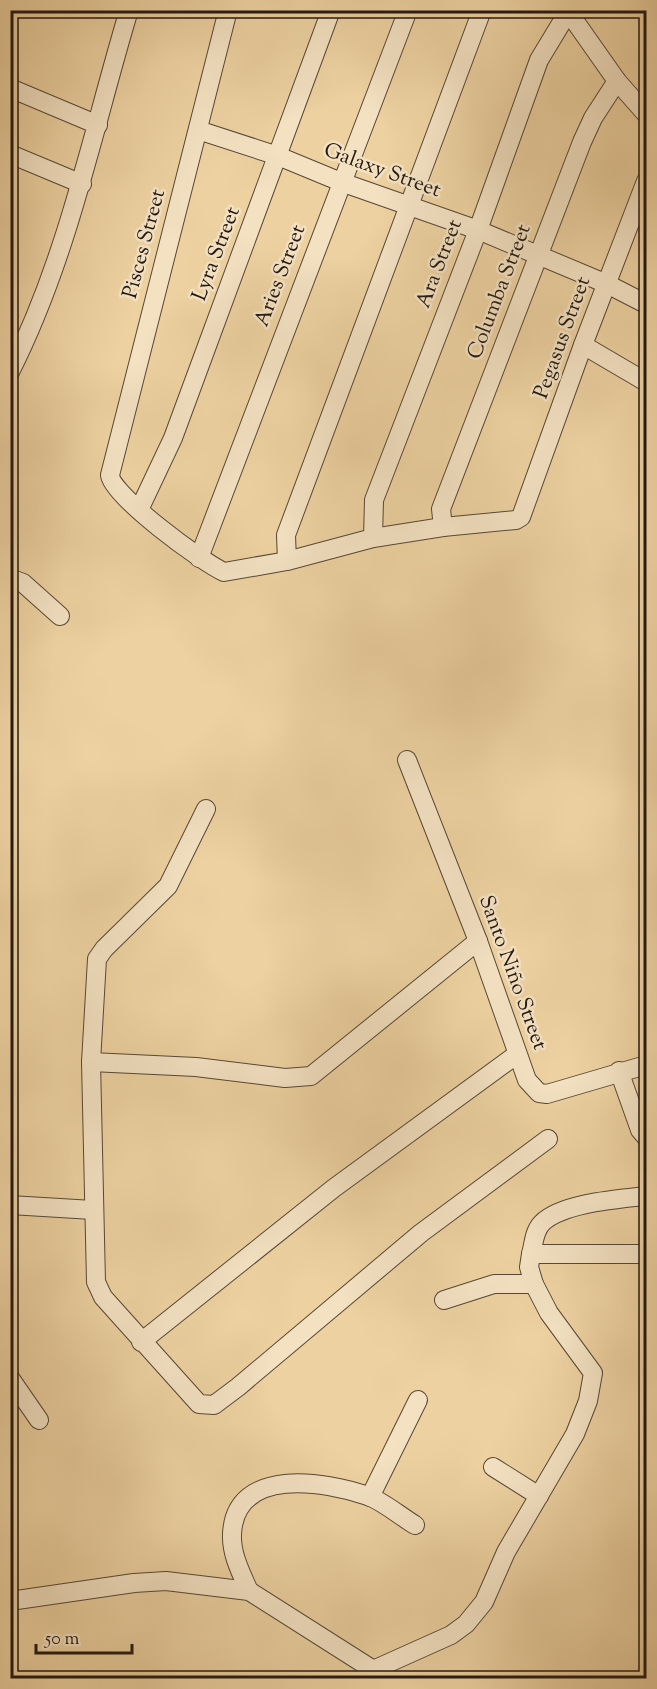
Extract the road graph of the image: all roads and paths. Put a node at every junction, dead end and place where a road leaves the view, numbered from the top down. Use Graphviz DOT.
graph roads {
  1 [pos="228,10"];
  2 [pos="331,10"];
  3 [pos="408,10"];
  4 [pos="482,10"];
  5 [pos="568,11"];
  6 [pos="125,12"];
  7 [pos="617,81"];
  8 [pos="10,88"];
  9 [pos="646,114"];
  10 [pos="98,125"];
  11 [pos="198,130"];
  12 [pos="10,154"];
  13 [pos="278,156"];
  14 [pos="646,181"];
  15 [pos="341,182"];
  16 [pos="82,184"];
  17 [pos="408,204"];
  18 [pos="478,230"];
  19 [pos="537,256"];
  20 [pos="607,284"];
  21 [pos="646,304"];
  22 [pos="583,345"];
  23 [pos="10,372"];
  24 [pos="646,382"];
  25 [pos="140,510"];
  26 [pos="443,526"];
  27 [pos="373,538"];
  28 [pos="199,558"];
  29 [pos="287,561"];
  30 [pos="10,578"];
  31 [pos="60,616"];
  32 [pos="407,760"];
  33 [pos="206,809"];
  34 [pos="478,941"];
  35 [pos="516,1055"];
  36 [pos="91,1062"];
  37 [pos="646,1065"];
  38 [pos="619,1071"];
  39 [pos="646,1137"];
  40 [pos="548,1139"];
  41 [pos="646,1196"];
  42 [pos="10,1205"];
  43 [pos="93,1210"];
  44 [pos="531,1254"];
  45 [pos="646,1254"];
  46 [pos="534,1284"];
  47 [pos="444,1300"];
  48 [pos="141,1342"];
  49 [pos="10,1378"];
  50 [pos="418,1400"];
  51 [pos="39,1420"];
  52 [pos="493,1467"];
  53 [pos="539,1496"];
  54 [pos="370,1497"];
  55 [pos="415,1525"];
  56 [pos="249,1591"];
  57 [pos="10,1601"];
  58 [pos="380,1674"];
  1 -- 11 [label="street, Pisces Street"];
  2 -- 13 [label="street, Lyra Street"];
  3 -- 15 [label="street, Aries Street"];
  4 -- 17 [label="street"];
  5 -- 7 [label="street"];
  5 -- 18 [label="street, Ara Street"];
  6 -- 10 [label="street"];
  7 -- 9 [label="street"];
  7 -- 19 [label="street, Columba Street"];
  8 -- 10 [label="street"];
  10 -- 16 [label="street"];
  11 -- 13 [label="street, Galaxy Street"];
  11 -- 25 [label="street, Pisces Street"];
  12 -- 16 [label="street"];
  13 -- 15 [label="street, Galaxy Street"];
  13 -- 25 [label="street, Lyra Street"];
  14 -- 20 [label="street, Pegasus Street"];
  15 -- 17 [label="street, Galaxy Street"];
  15 -- 28 [label="street, Aries Street"];
  16 -- 23 [label="street"];
  17 -- 18 [label="street, Galaxy Street"];
  17 -- 29 [label="street"];
  18 -- 19 [label="street, Galaxy Street"];
  18 -- 27 [label="street, Ara Street"];
  19 -- 20 [label="street, Galaxy Street"];
  19 -- 26 [label="street, Columba Street"];
  20 -- 21 [label="street, Galaxy Street"];
  20 -- 22 [label="street, Pegasus Street"];
  22 -- 24 [label="street"];
  22 -- 26 [label="street, Pegasus Street"];
  25 -- 28 [label="street"];
  26 -- 27 [label="street"];
  27 -- 29 [label="street"];
  28 -- 29 [label="street"];
  30 -- 31 [label="street"];
  32 -- 34 [label="street, Santo Niño Street"];
  33 -- 36 [label="street"];
  34 -- 35 [label="street, Santo Niño Street"];
  34 -- 36 [label="street"];
  35 -- 38 [label="street, Santo Niño Street"];
  35 -- 48 [label="street"];
  36 -- 43 [label="street"];
  37 -- 38 [label="street, Santo Niño Street"];
  38 -- 39 [label="street"];
  40 -- 48 [label="street"];
  41 -- 44 [label="street"];
  42 -- 43 [label="street"];
  43 -- 48 [label="street"];
  44 -- 45 [label="street"];
  44 -- 46 [label="street"];
  46 -- 47 [label="street"];
  46 -- 53 [label="street"];
  49 -- 51 [label="street"];
  50 -- 54 [label="street"];
  52 -- 53 [label="street"];
  53 -- 58 [label="street"];
  54 -- 55 [label="street"];
  54 -- 56 [label="street"];
  56 -- 57 [label="street"];
  56 -- 58 [label="street"];
}
